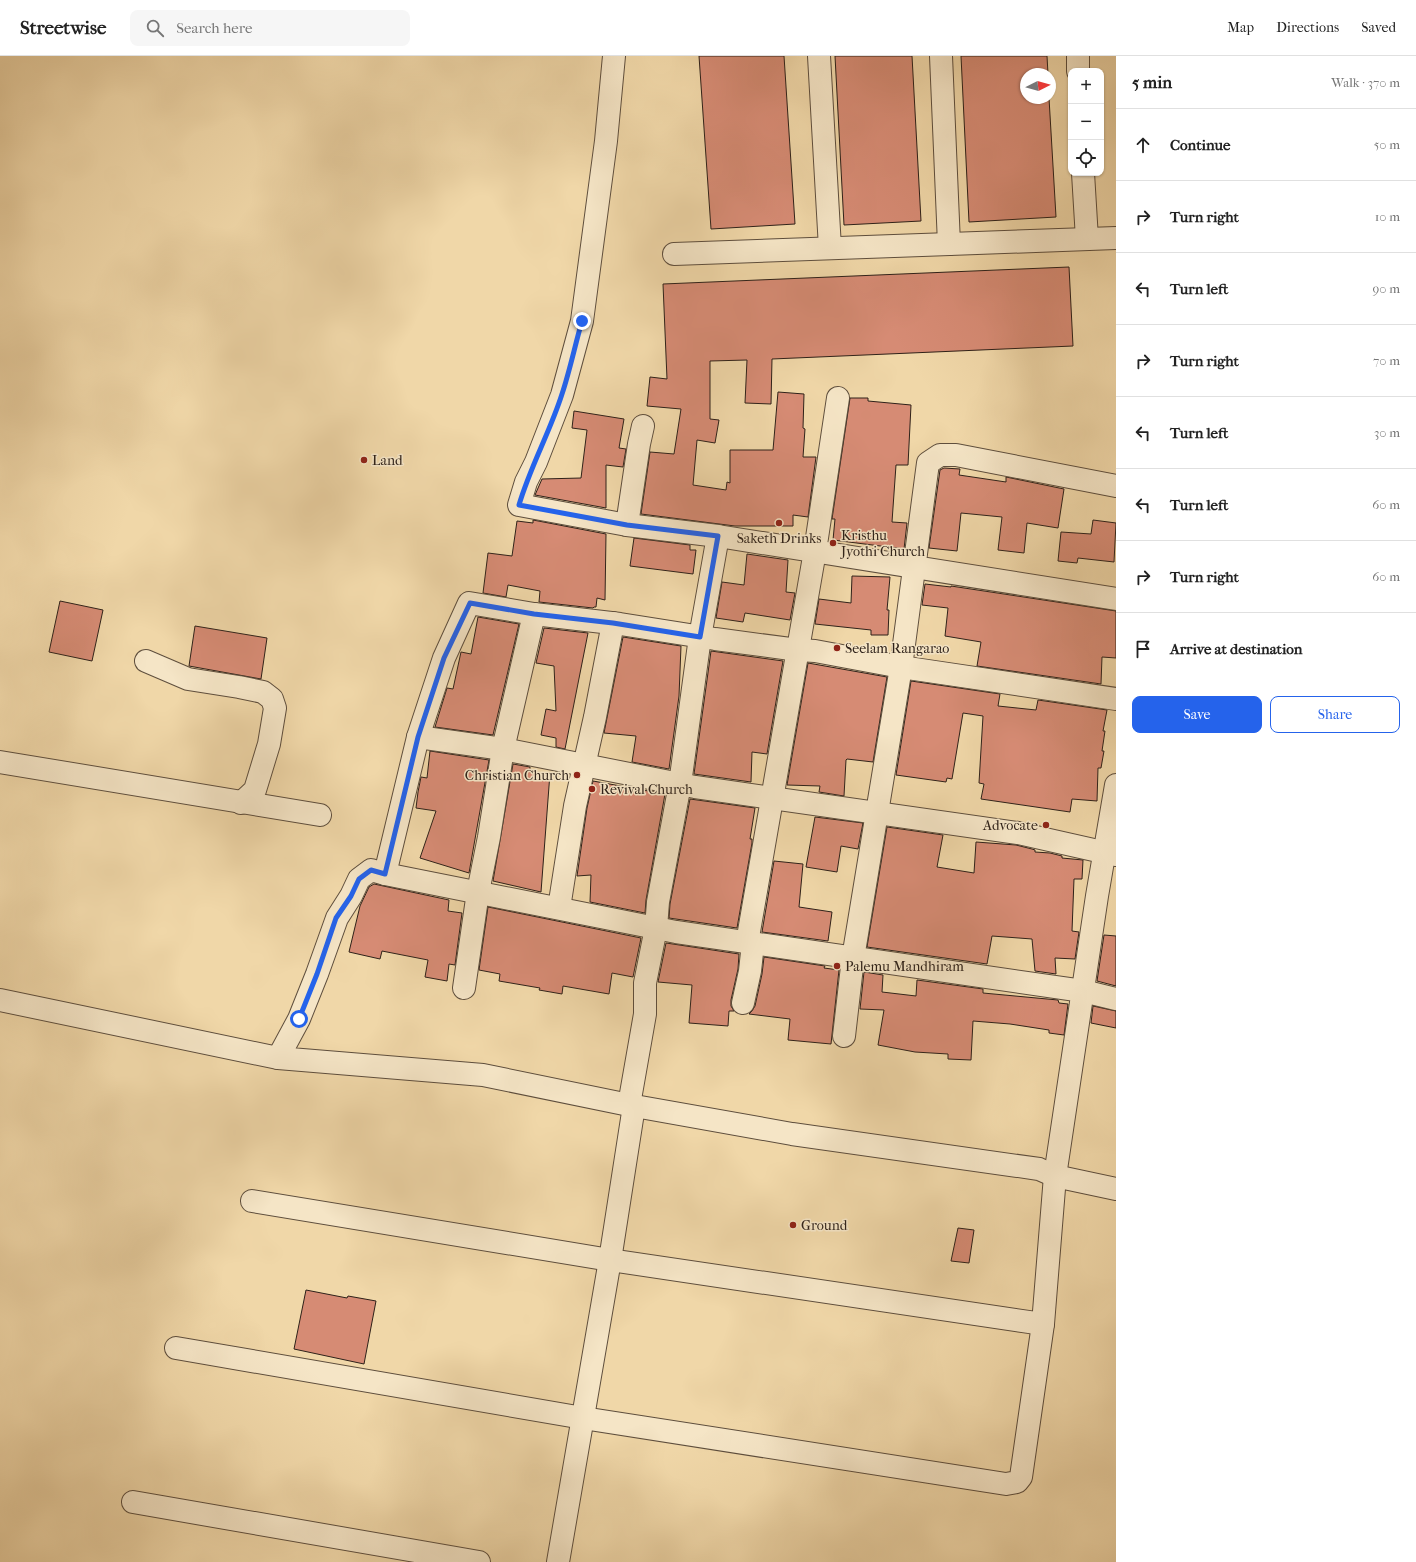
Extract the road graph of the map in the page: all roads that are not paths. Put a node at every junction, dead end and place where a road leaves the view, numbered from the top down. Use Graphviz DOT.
graph roads {
  1 [pos="614,56"];
  2 [pos="819,56"];
  3 [pos="941,56"];
  4 [pos="1078,56"];
  5 [pos="1078,68"];
  6 [pos="1083,176"];
  7 [pos="1116,238"];
  8 [pos="1087,239"];
  9 [pos="949,244"];
  10 [pos="830,248"];
  11 [pos="674,254"];
  12 [pos="838,398"];
  13 [pos="643,426"];
  14 [pos="1116,486"];
  15 [pos="627,525"];
  16 [pos="718,536"];
  17 [pos="815,551"];
  18 [pos="914,567"];
  19 [pos="1116,599"];
  20 [pos="534,614"];
  21 [pos="613,623"];
  22 [pos="700,637"];
  23 [pos="798,650"];
  24 [pos="146,661"];
  25 [pos="901,667"];
  26 [pos="1116,699"];
  27 [pos="418,737"];
  28 [pos="503,749"];
  29 [pos="0,762"];
  30 [pos="584,765"];
  31 [pos="680,784"];
  32 [pos="1116,785"];
  33 [pos="773,798"];
  34 [pos="241,803"];
  35 [pos="878,813"];
  36 [pos="320,815"];
  37 [pos="1110,854"];
  38 [pos="385,874"];
  39 [pos="478,892"];
  40 [pos="559,908"];
  41 [pos="656,928"];
  42 [pos="750,943"];
  43 [pos="853,958"];
  44 [pos="464,988"];
  45 [pos="1083,991"];
  46 [pos="1116,999"];
  47 [pos="0,1000"];
  48 [pos="743,1004"];
  49 [pos="844,1036"];
  50 [pos="278,1058"];
  51 [pos="632,1105"];
  52 [pos="1055,1176"];
  53 [pos="1116,1189"];
  54 [pos="252,1201"];
  55 [pos="610,1260"];
  56 [pos="1043,1324"];
  57 [pos="176,1348"];
  58 [pos="583,1418"];
  59 [pos="133,1502"];
  60 [pos="479,1562"];
  61 [pos="558,1562"];
  1 -- 15 [label="street"];
  2 -- 10 [label="street"];
  3 -- 9 [label="street"];
  4 -- 5 [label="street"];
  6 -- 8 [label="street"];
  7 -- 8 [label="street"];
  8 -- 9 [label="street"];
  9 -- 10 [label="street"];
  10 -- 11 [label="street"];
  12 -- 17 [label="street"];
  13 -- 15 [label="street"];
  14 -- 18 [label="street"];
  15 -- 16 [label="street"];
  16 -- 17 [label="street"];
  16 -- 22 [label="street"];
  17 -- 18 [label="street"];
  17 -- 23 [label="street"];
  18 -- 19 [label="street"];
  18 -- 25 [label="street"];
  20 -- 21 [label="street"];
  20 -- 27 [label="street"];
  20 -- 28 [label="street"];
  21 -- 22 [label="street"];
  21 -- 30 [label="street"];
  22 -- 23 [label="street"];
  22 -- 31 [label="street"];
  23 -- 25 [label="street"];
  23 -- 33 [label="street"];
  24 -- 34 [label="street"];
  25 -- 26 [label="street"];
  25 -- 35 [label="street"];
  27 -- 28 [label="street"];
  27 -- 38 [label="street"];
  28 -- 30 [label="street"];
  28 -- 39 [label="street"];
  29 -- 34 [label="street"];
  30 -- 31 [label="street"];
  30 -- 40 [label="street"];
  31 -- 33 [label="street"];
  31 -- 41 [label="street"];
  32 -- 37 [label="street"];
  33 -- 35 [label="street"];
  33 -- 42 [label="street"];
  34 -- 36 [label="street"];
  35 -- 37 [label="street"];
  35 -- 43 [label="street"];
  37 -- 45 [label="street"];
  38 -- 39 [label="street"];
  38 -- 50 [label="street"];
  39 -- 40 [label="street"];
  39 -- 44 [label="street"];
  40 -- 41 [label="street"];
  41 -- 42 [label="street"];
  41 -- 51 [label="street"];
  42 -- 43 [label="street"];
  42 -- 48 [label="street"];
  43 -- 45 [label="street"];
  43 -- 49 [label="street"];
  45 -- 46 [label="street"];
  45 -- 52 [label="street"];
  47 -- 50 [label="street"];
  50 -- 51 [label="street"];
  51 -- 52 [label="street"];
  51 -- 55 [label="street"];
  52 -- 53 [label="street"];
  52 -- 56 [label="street"];
  54 -- 55 [label="street"];
  55 -- 56 [label="street"];
  55 -- 58 [label="street"];
  56 -- 58 [label="street"];
  57 -- 58 [label="street"];
  58 -- 61 [label="street"];
  59 -- 60 [label="street"];
}
